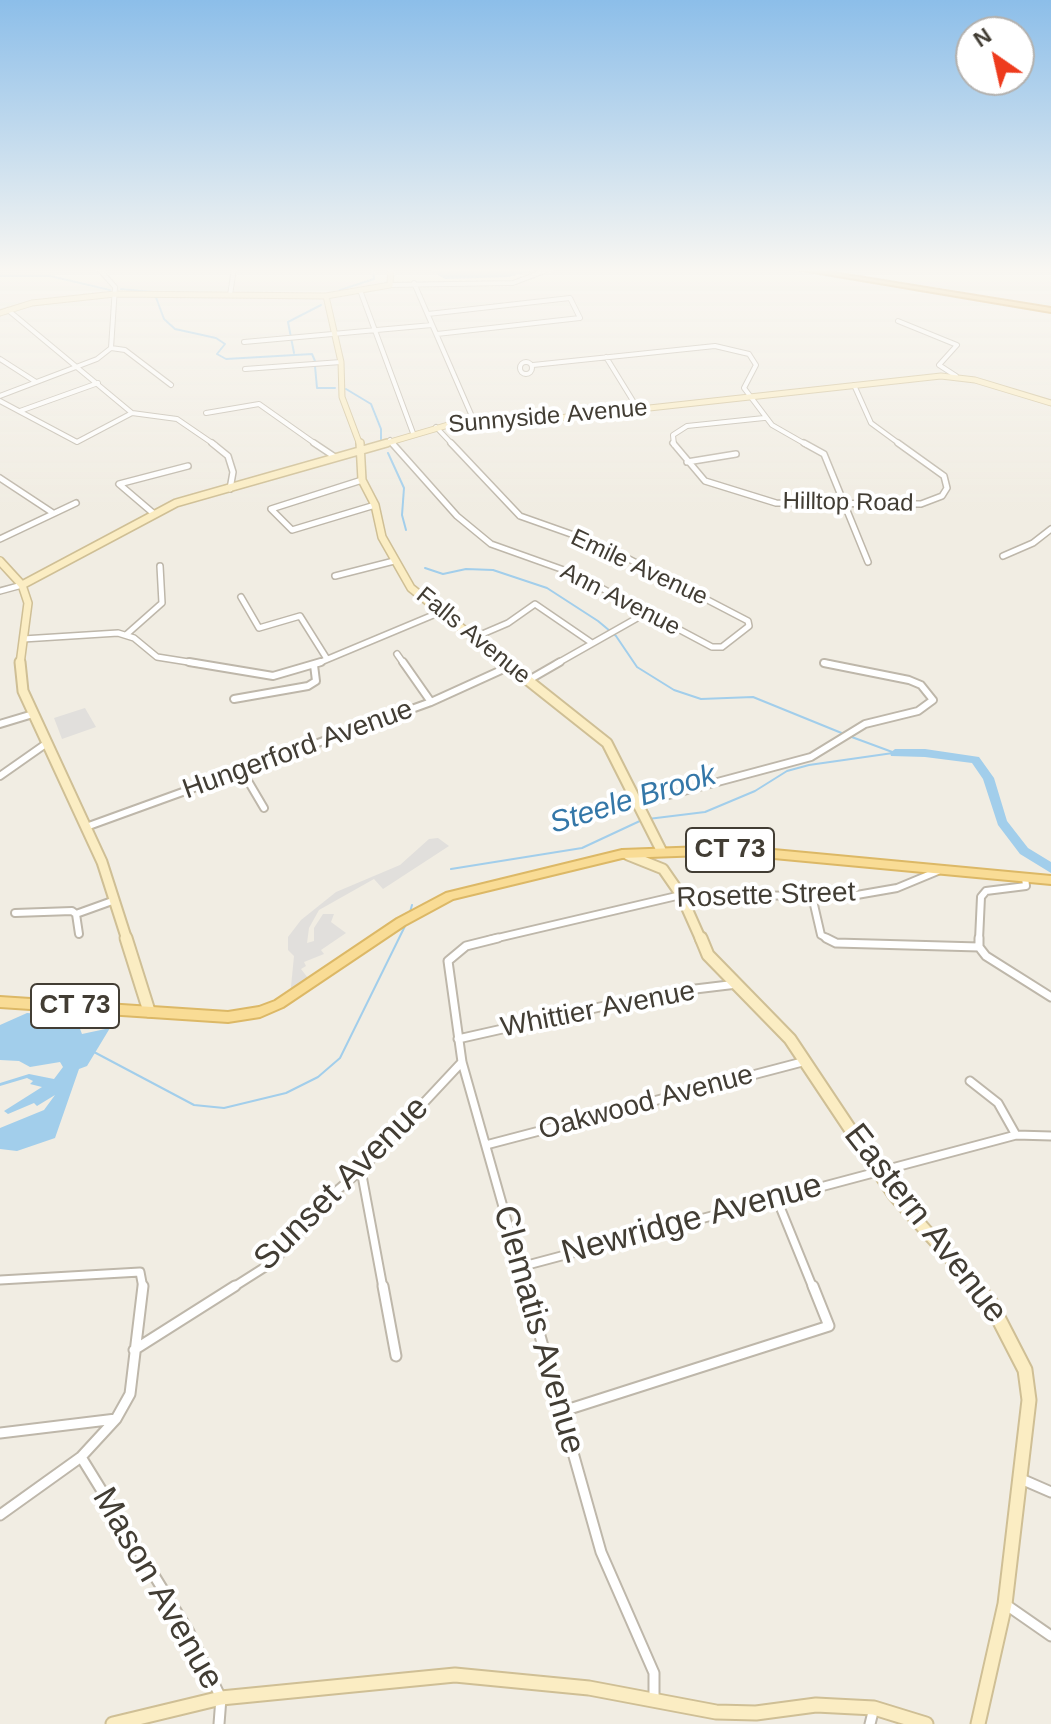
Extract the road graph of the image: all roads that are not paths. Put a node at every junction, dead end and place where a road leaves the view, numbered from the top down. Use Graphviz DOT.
graph roads {
  1 [pos="55,349"];
  2 [pos="109,349"];
  3 [pos="121,349"];
  4 [pos="338,349"];
  5 [pos="382,349"];
  6 [pos="444,349"];
  7 [pos="681,349"];
  8 [pos="737,349"];
  9 [pos="953,349"];
  10 [pos="606,357"];
  11 [pos="0,359"];
  12 [pos="341,362"];
  13 [pos="533,365"];
  14 [pos="76,367"];
  15 [pos="245,369"];
  16 [pos="956,376"];
  17 [pos="36,382"];
  18 [pos="98,383"];
  19 [pos="171,385"];
  20 [pos="854,385"];
  21 [pos="749,397"];
  22 [pos="0,399"];
  23 [pos="1051,403"];
  24 [pos="638,409"];
  25 [pos="20,411"];
  26 [pos="132,413"];
  27 [pos="206,413"];
  28 [pos="764,418"];
  29 [pos="474,421"];
  30 [pos="436,427"];
  31 [pos="413,433"];
  32 [pos="390,440"];
  33 [pos="359,450"];
  34 [pos="736,454"];
  35 [pos="335,457"];
  36 [pos="687,462"];
  37 [pos="188,466"];
  38 [pos="0,478"];
  39 [pos="362,480"];
  40 [pos="10,482"];
  41 [pos="0,487"];
  42 [pos="230,489"];
  43 [pos="76,503"];
  44 [pos="375,505"];
  45 [pos="846,505"];
  46 [pos="53,513"];
  47 [pos="153,513"];
  48 [pos="1051,529"];
  49 [pos="0,539"];
  50 [pos="1003,556"];
  51 [pos="0,561"];
  52 [pos="394,561"];
  53 [pos="868,562"];
  54 [pos="160,566"];
  55 [pos="335,576"];
  56 [pos="22,585"];
  57 [pos="0,591"];
  58 [pos="241,597"];
  59 [pos="438,613"];
  60 [pos="646,613"];
  61 [pos="127,634"];
  62 [pos="472,638"];
  63 [pos="23,639"];
  64 [pos="592,643"];
  65 [pos="715,648"];
  66 [pos="397,654"];
  67 [pos="327,659"];
  68 [pos="824,663"];
  69 [pos="314,665"];
  70 [pos="508,667"];
  71 [pos="527,681"];
  72 [pos="234,699"];
  73 [pos="431,702"];
  74 [pos="33,714"];
  75 [pos="0,724"];
  76 [pos="47,743"];
  77 [pos="241,769"];
  78 [pos="0,776"];
  79 [pos="641,806"];
  80 [pos="264,808"];
  81 [pos="86,827"];
  82 [pos="661,850"];
  83 [pos="622,854"];
  84 [pos="938,871"];
  85 [pos="1025,877"];
  86 [pos="1051,880"];
  87 [pos="681,895"];
  88 [pos="812,896"];
  89 [pos="115,900"];
  90 [pos="15,913"];
  91 [pos="76,914"];
  92 [pos="79,934"];
  93 [pos="979,947"];
  94 [pos="454,953"];
  95 [pos="738,984"];
  96 [pos="1051,997"];
  97 [pos="0,1002"];
  98 [pos="149,1011"];
  99 [pos="458,1039"];
  100 [pos="806,1061"];
  101 [pos="462,1062"];
  102 [pos="970,1081"];
  103 [pos="1016,1135"];
  104 [pos="1051,1136"];
  105 [pos="486,1145"];
  106 [pos="361,1170"];
  107 [pos="875,1170"];
  108 [pos="776,1197"];
  109 [pos="520,1267"];
  110 [pos="0,1280"];
  111 [pos="134,1350"];
  112 [pos="396,1356"];
  113 [pos="560,1412"];
  114 [pos="116,1419"];
  115 [pos="0,1433"];
  116 [pos="81,1457"];
  117 [pos="1021,1479"];
  118 [pos="1051,1492"];
  119 [pos="0,1515"];
  120 [pos="1005,1604"];
  121 [pos="1051,1636"];
  122 [pos="221,1698"];
  123 [pos="654,1700"];
  124 [pos="874,1708"];
  125 [pos="113,1724"];
  126 [pos="219,1724"];
  127 [pos="870,1724"];
  128 [pos="926,1724"];
  129 [pos="978,1724"];
  1 -- 14 [label="street"];
  2 -- 14 [label="street"];
  3 -- 19 [label="street"];
  4 -- 12 [label="main road, Falls Avenue"];
  5 -- 31 [label="street"];
  6 -- 29 [label="street"];
  7 -- 10 [label="street"];
  8 -- 21 [label="street"];
  9 -- 16 [label="street"];
  10 -- 13 [label="street"];
  10 -- 24 [label="street"];
  11 -- 17 [label="street"];
  12 -- 15 [label="street"];
  12 -- 33 [label="main road, Falls Avenue"];
  14 -- 17 [label="street"];
  14 -- 18 [label="street"];
  16 -- 20 [label="main road, Sunnyside Avenue"];
  16 -- 23 [label="main road, Sunnyside Avenue"];
  17 -- 22 [label="street"];
  18 -- 25 [label="street"];
  18 -- 26 [label="street"];
  20 -- 21 [label="main road, Sunnyside Avenue"];
  20 -- 45 [label="street, Hilltop Road"];
  21 -- 24 [label="main road, Sunnyside Avenue"];
  21 -- 28 [label="street"];
  22 -- 25 [label="street"];
  24 -- 29 [label="main road, Sunnyside Avenue"];
  25 -- 26 [label="street"];
  26 -- 42 [label="street"];
  27 -- 35 [label="street"];
  28 -- 36 [label="street"];
  28 -- 45 [label="street"];
  29 -- 30 [label="main road, Sunnyside Avenue"];
  30 -- 31 [label="main road, Sunnyside Avenue"];
  30 -- 65 [label="street, Emile Avenue"];
  31 -- 32 [label="main road, Sunnyside Avenue"];
  32 -- 33 [label="main road, Sunnyside Avenue"];
  32 -- 60 [label="street, Ann Avenue"];
  33 -- 35 [label="main road, Sunnyside Avenue"];
  33 -- 39 [label="main road, Falls Avenue"];
  34 -- 36 [label="street"];
  35 -- 42 [label="main road, Sunnyside Avenue"];
  36 -- 45 [label="street, Hilltop Road"];
  37 -- 47 [label="street"];
  38 -- 40 [label="street"];
  39 -- 44 [label="main road, Falls Avenue"];
  39 -- 44 [label="street"];
  40 -- 41 [label="street"];
  40 -- 46 [label="street"];
  42 -- 47 [label="main road, Sunnyside Avenue"];
  43 -- 46 [label="street"];
  44 -- 52 [label="main road, Falls Avenue"];
  45 -- 53 [label="street"];
  46 -- 49 [label="street"];
  47 -- 56 [label="main road, Sunnyside Avenue"];
  48 -- 50 [label="street"];
  51 -- 56 [label="main road"];
  52 -- 55 [label="street"];
  52 -- 59 [label="main road, Falls Avenue"];
  54 -- 61 [label="street"];
  56 -- 57 [label="street"];
  56 -- 63 [label="main road"];
  58 -- 67 [label="street"];
  59 -- 62 [label="main road, Falls Avenue"];
  59 -- 67 [label="street"];
  60 -- 64 [label="street"];
  60 -- 65 [label="street, Ann Avenue"];
  61 -- 63 [label="street"];
  61 -- 69 [label="street"];
  62 -- 64 [label="street"];
  62 -- 70 [label="main road, Falls Avenue"];
  63 -- 74 [label="main road"];
  64 -- 71 [label="street"];
  66 -- 73 [label="street"];
  67 -- 69 [label="street"];
  68 -- 79 [label="street"];
  69 -- 72 [label="street"];
  70 -- 71 [label="main road, Falls Avenue"];
  70 -- 73 [label="street, Hungerford Avenue"];
  71 -- 79 [label="main road, Falls Avenue"];
  73 -- 77 [label="street, Hungerford Avenue"];
  74 -- 75 [label="street"];
  74 -- 76 [label="main road"];
  76 -- 78 [label="street"];
  76 -- 81 [label="main road"];
  77 -- 80 [label="street"];
  77 -- 81 [label="street, Hungerford Avenue"];
  79 -- 82 [label="main road, Falls Avenue"];
  81 -- 89 [label="main road"];
  82 -- 83 [label="main road, CT 73"];
  82 -- 84 [label="main road, CT 73"];
  83 -- 87 [label="main road, Eastern Avenue"];
  83 -- 98 [label="main road, CT 73"];
  84 -- 85 [label="main road, CT 73"];
  84 -- 88 [label="street, Rosette Street"];
  85 -- 86 [label="main road, CT 73"];
  85 -- 93 [label="street"];
  87 -- 88 [label="street, Rosette Street"];
  87 -- 94 [label="street, Rosette Street"];
  87 -- 95 [label="main road, Eastern Avenue"];
  88 -- 93 [label="street"];
  89 -- 91 [label="street"];
  89 -- 98 [label="main road"];
  90 -- 91 [label="street"];
  91 -- 92 [label="street"];
  93 -- 96 [label="street"];
  94 -- 99 [label="street, Clematis Avenue"];
  95 -- 99 [label="street, Whittier Avenue"];
  95 -- 100 [label="main road, Eastern Avenue"];
  97 -- 98 [label="main road, CT 73"];
  99 -- 101 [label="street, Clematis Avenue"];
  100 -- 105 [label="street, Oakwood Avenue"];
  100 -- 107 [label="main road, Eastern Avenue"];
  101 -- 105 [label="street, Clematis Avenue"];
  101 -- 106 [label="street, Sunset Avenue"];
  102 -- 103 [label="street"];
  103 -- 104 [label="street, Newridge Avenue"];
  103 -- 107 [label="street, Newridge Avenue"];
  105 -- 109 [label="street, Clematis Avenue"];
  106 -- 111 [label="street, Sunset Avenue"];
  106 -- 112 [label="street"];
  107 -- 108 [label="street, Newridge Avenue"];
  107 -- 117 [label="main road, Eastern Avenue"];
  108 -- 109 [label="street, Newridge Avenue"];
  108 -- 113 [label="street"];
  109 -- 113 [label="street, Clematis Avenue"];
  110 -- 111 [label="street"];
  111 -- 114 [label="street"];
  113 -- 123 [label="street, Clematis Avenue"];
  114 -- 115 [label="street"];
  114 -- 116 [label="street"];
  116 -- 119 [label="street"];
  116 -- 122 [label="street, Mason Avenue"];
  117 -- 118 [label="street"];
  117 -- 120 [label="main road, Eastern Avenue"];
  120 -- 121 [label="street"];
  120 -- 129 [label="main road, Eastern Avenue"];
  122 -- 123 [label="main road"];
  122 -- 125 [label="main road"];
  122 -- 126 [label="street, Mason Avenue"];
  123 -- 124 [label="main road"];
  124 -- 127 [label="street"];
  124 -- 128 [label="main road"];
}
